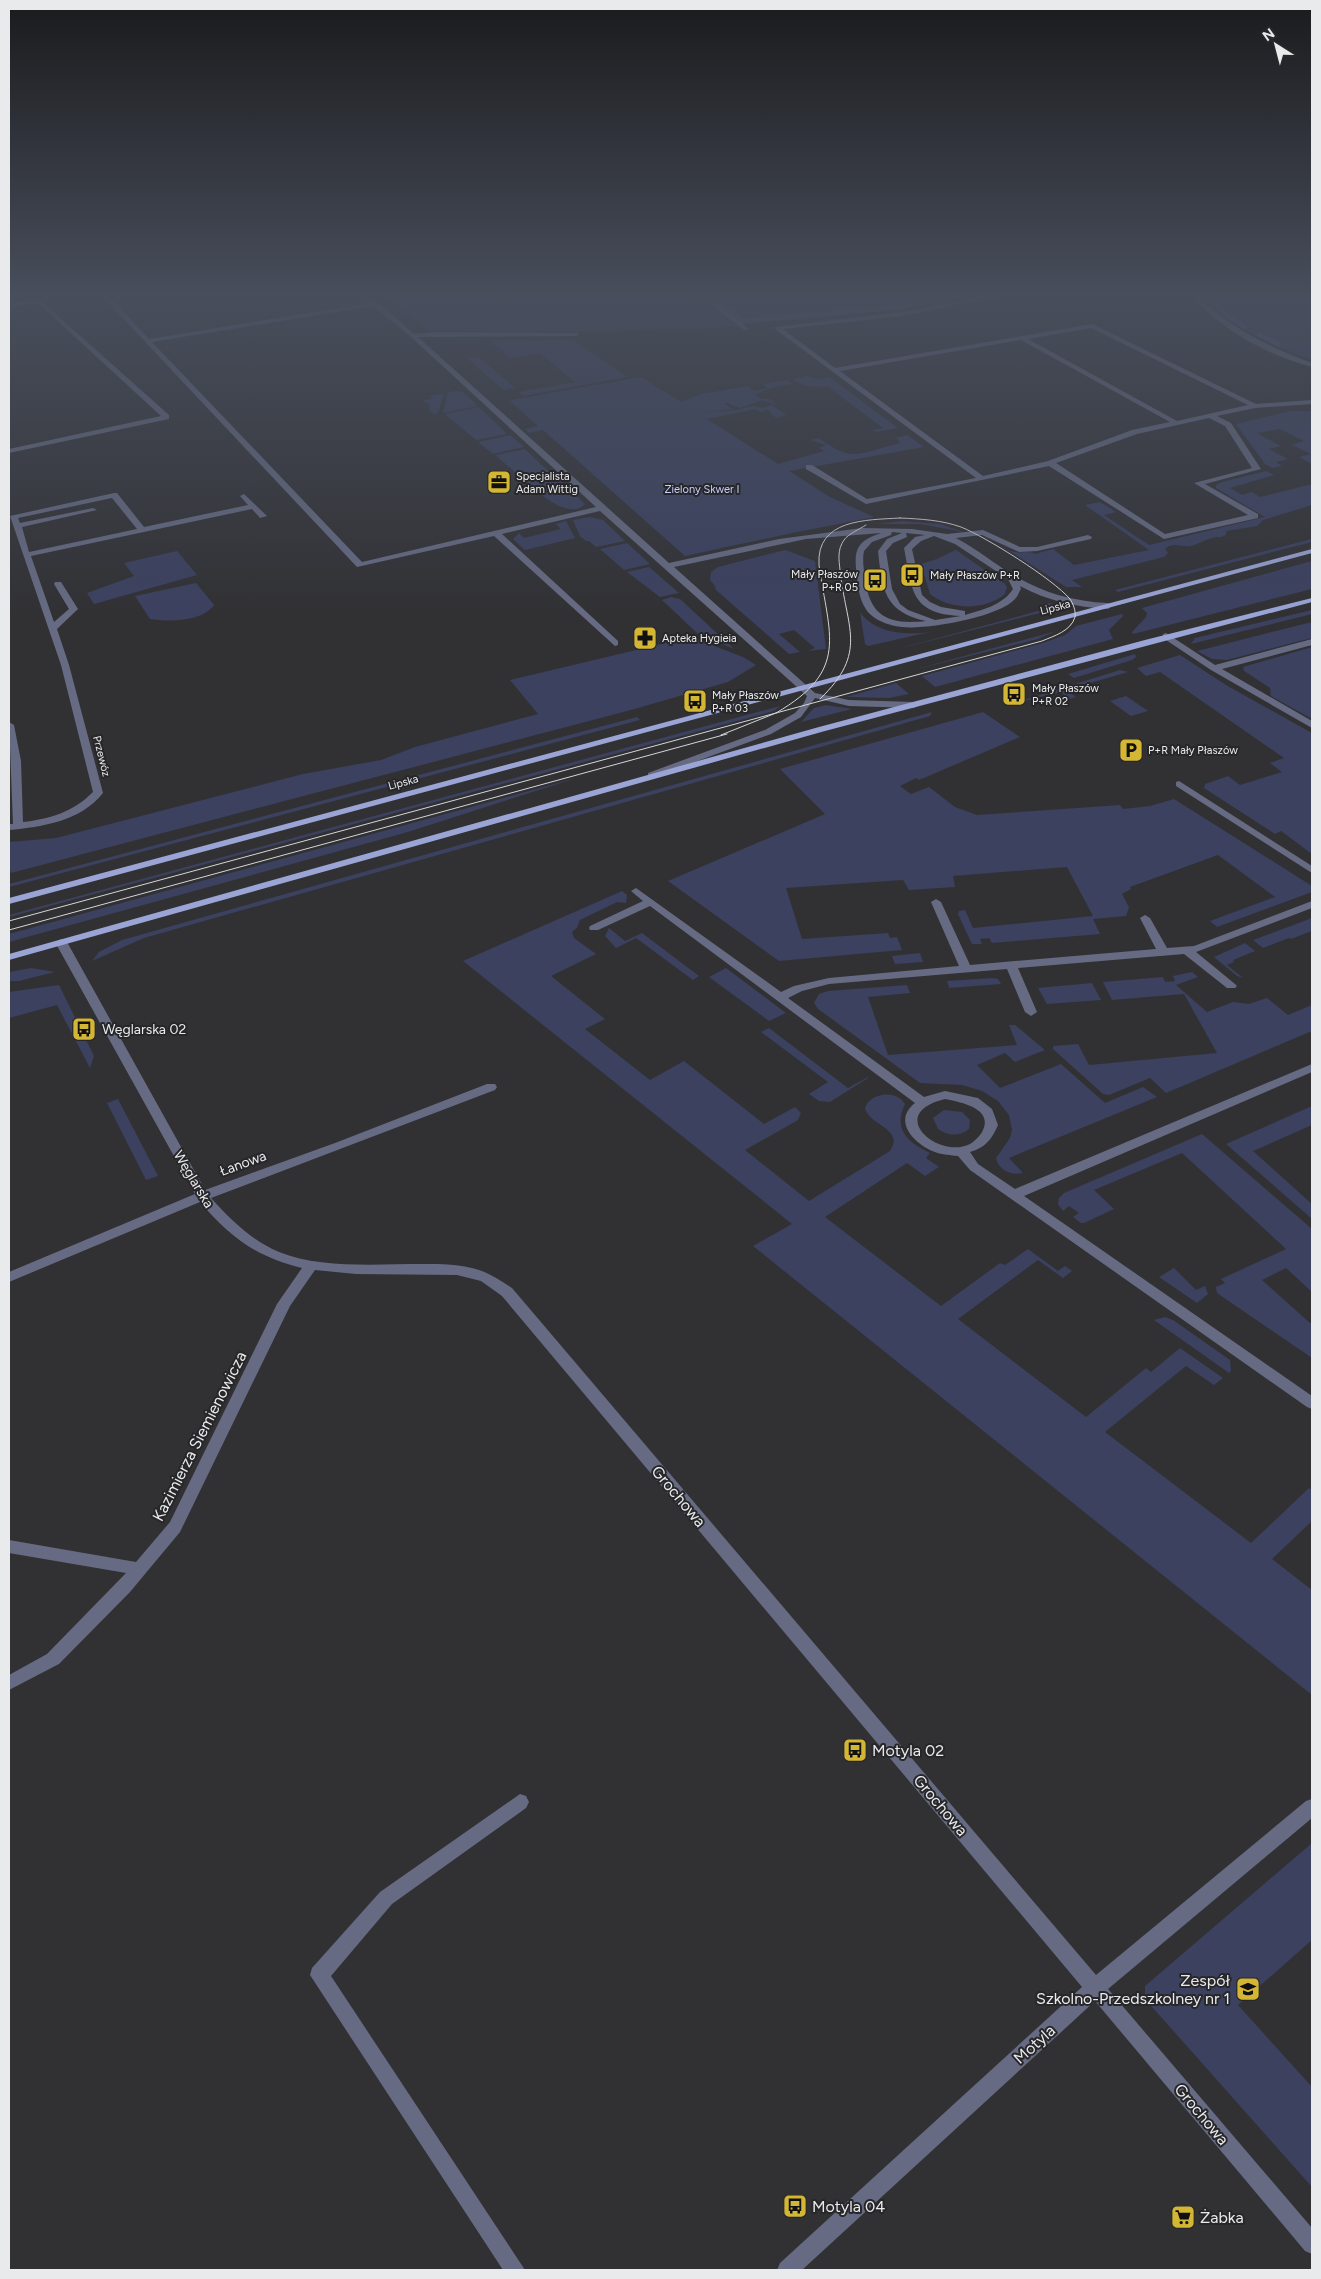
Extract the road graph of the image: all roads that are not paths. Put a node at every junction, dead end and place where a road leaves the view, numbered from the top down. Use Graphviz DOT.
graph roads {
  1 [pos="150,402"];
  2 [pos="206,402"];
  3 [pos="486,402"];
  4 [pos="879,402"];
  5 [pos="1139,402"];
  6 [pos="1248,402"];
  7 [pos="1307,402"];
  8 [pos="1255,406"];
  9 [pos="1211,416"];
  10 [pos="1176,423"];
  11 [pos="9,451"];
  12 [pos="1050,463"];
  13 [pos="809,467"];
  14 [pos="982,479"];
  15 [pos="244,496"];
  16 [pos="254,506"];
  17 [pos="602,508"];
  18 [pos="93,510"];
  19 [pos="12,513"];
  20 [pos="264,516"];
  21 [pos="18,526"];
  22 [pos="142,530"];
  23 [pos="898,531"];
  24 [pos="495,532"];
  25 [pos="924,532"];
  26 [pos="943,536"];
  27 [pos="1088,537"];
  28 [pos="1312,552"];
  29 [pos="26,555"];
  30 [pos="669,566"];
  31 [pos="1012,579"];
  32 [pos="58,584"];
  33 [pos="1312,600"];
  34 [pos="1108,606"];
  35 [pos="987,611"];
  36 [pos="943,621"];
  37 [pos="52,629"];
  38 [pos="1166,636"];
  39 [pos="1312,642"];
  40 [pos="615,643"];
  41 [pos="1214,668"];
  42 [pos="804,687"];
  43 [pos="812,695"];
  44 [pos="914,705"];
  45 [pos="1312,724"];
  46 [pos="9,726"];
  47 [pos="651,775"];
  48 [pos="1179,784"];
  49 [pos="13,800"];
  50 [pos="13,826"];
  51 [pos="1312,870"];
  52 [pos="636,891"];
  53 [pos="9,901"];
  54 [pos="651,902"];
  55 [pos="936,902"];
  56 [pos="1312,904"];
  57 [pos="1145,918"];
  58 [pos="594,928"];
  59 [pos="61,942"];
  60 [pos="1186,950"];
  61 [pos="1163,952"];
  62 [pos="9,956"];
  63 [pos="1011,966"];
  64 [pos="966,969"];
  65 [pos="1231,986"];
  66 [pos="780,997"];
  67 [pos="1031,1012"];
  68 [pos="1312,1068"];
  69 [pos="490,1087"];
  70 [pos="922,1102"];
  71 [pos="961,1150"];
  72 [pos="202,1196"];
  73 [pos="1014,1196"];
  74 [pos="310,1267"];
  75 [pos="460,1269"];
  76 [pos="9,1277"];
  77 [pos="1306,1390"];
  78 [pos="1312,1403"];
  79 [pos="9,1546"];
  80 [pos="139,1569"];
  81 [pos="9,1683"];
  82 [pos="520,1802"];
  83 [pos="1312,1807"];
  84 [pos="1096,1988"];
  85 [pos="1312,2244"];
  86 [pos="515,2270"];
  87 [pos="787,2270"];
  1 -- 11 [label="street"];
  2 -- 24 [label="street"];
  3 -- 17 [label="street"];
  4 -- 14 [label="street"];
  5 -- 10 [label="street"];
  6 -- 8 [label="street"];
  7 -- 8 [label="street"];
  8 -- 9 [label="street"];
  9 -- 10 [label="street"];
  9 -- 12 [label="street"];
  10 -- 12 [label="street"];
  12 -- 14 [label="street"];
  13 -- 14 [label="street"];
  15 -- 16 [label="street"];
  16 -- 20 [label="street"];
  16 -- 22 [label="street"];
  17 -- 24 [label="street"];
  17 -- 30 [label="street"];
  18 -- 21 [label="street"];
  19 -- 21 [label="street"];
  19 -- 22 [label="street"];
  21 -- 29 [label="street"];
  22 -- 29 [label="street"];
  23 -- 25 [label="street"];
  23 -- 30 [label="street"];
  23 -- 36 [label="street"];
  24 -- 40 [label="street"];
  25 -- 26 [label="street"];
  25 -- 36 [label="street"];
  26 -- 27 [label="street"];
  26 -- 31 [label="street"];
  26 -- 35 [label="street"];
  28 -- 34 [label="main road, Lipska"];
  29 -- 37 [label="street"];
  30 -- 42 [label="street"];
  31 -- 34 [label="street"];
  31 -- 35 [label="street"];
  32 -- 37 [label="street"];
  33 -- 38 [label="main road"];
  34 -- 42 [label="main road, Lipska"];
  35 -- 36 [label="street"];
  37 -- 50 [label="street, Przewóz"];
  38 -- 41 [label="street"];
  38 -- 44 [label="main road"];
  39 -- 41 [label="street"];
  41 -- 45 [label="street"];
  42 -- 43 [label="street"];
  42 -- 53 [label="main road, Lipska"];
  43 -- 44 [label="street"];
  43 -- 47 [label="street"];
  44 -- 47 [label="main road"];
  46 -- 49 [label="street"];
  47 -- 59 [label="main road"];
  48 -- 51 [label="street"];
  49 -- 50 [label="street"];
  52 -- 54 [label="street"];
  54 -- 58 [label="street"];
  54 -- 66 [label="street"];
  55 -- 64 [label="street"];
  56 -- 60 [label="street"];
  57 -- 61 [label="street"];
  59 -- 62 [label="main road"];
  59 -- 72 [label="street, Węglarska"];
  60 -- 61 [label="street"];
  60 -- 65 [label="street"];
  61 -- 63 [label="street"];
  63 -- 64 [label="street"];
  63 -- 67 [label="street"];
  64 -- 66 [label="street"];
  66 -- 70 [label="street"];
  68 -- 73 [label="street"];
  69 -- 72 [label="street, Łanowa"];
  70 -- 71 [label="street"];
  70 -- 71 [label="street"];
  71 -- 73 [label="street"];
  72 -- 74 [label="street, Węglarska"];
  72 -- 76 [label="street, Łanowa"];
  73 -- 77 [label="street"];
  74 -- 75 [label="street, Węglarska"];
  74 -- 80 [label="street, Kazimierza Siemienowicza"];
  75 -- 84 [label="street, Grochowa"];
  77 -- 78 [label="street"];
  79 -- 80 [label="street"];
  80 -- 81 [label="street, Kazimierza Siemienowicza"];
  82 -- 86 [label="street"];
  83 -- 84 [label="street, Motyla"];
  84 -- 85 [label="street, Grochowa"];
  84 -- 87 [label="street, Motyla"];
}
